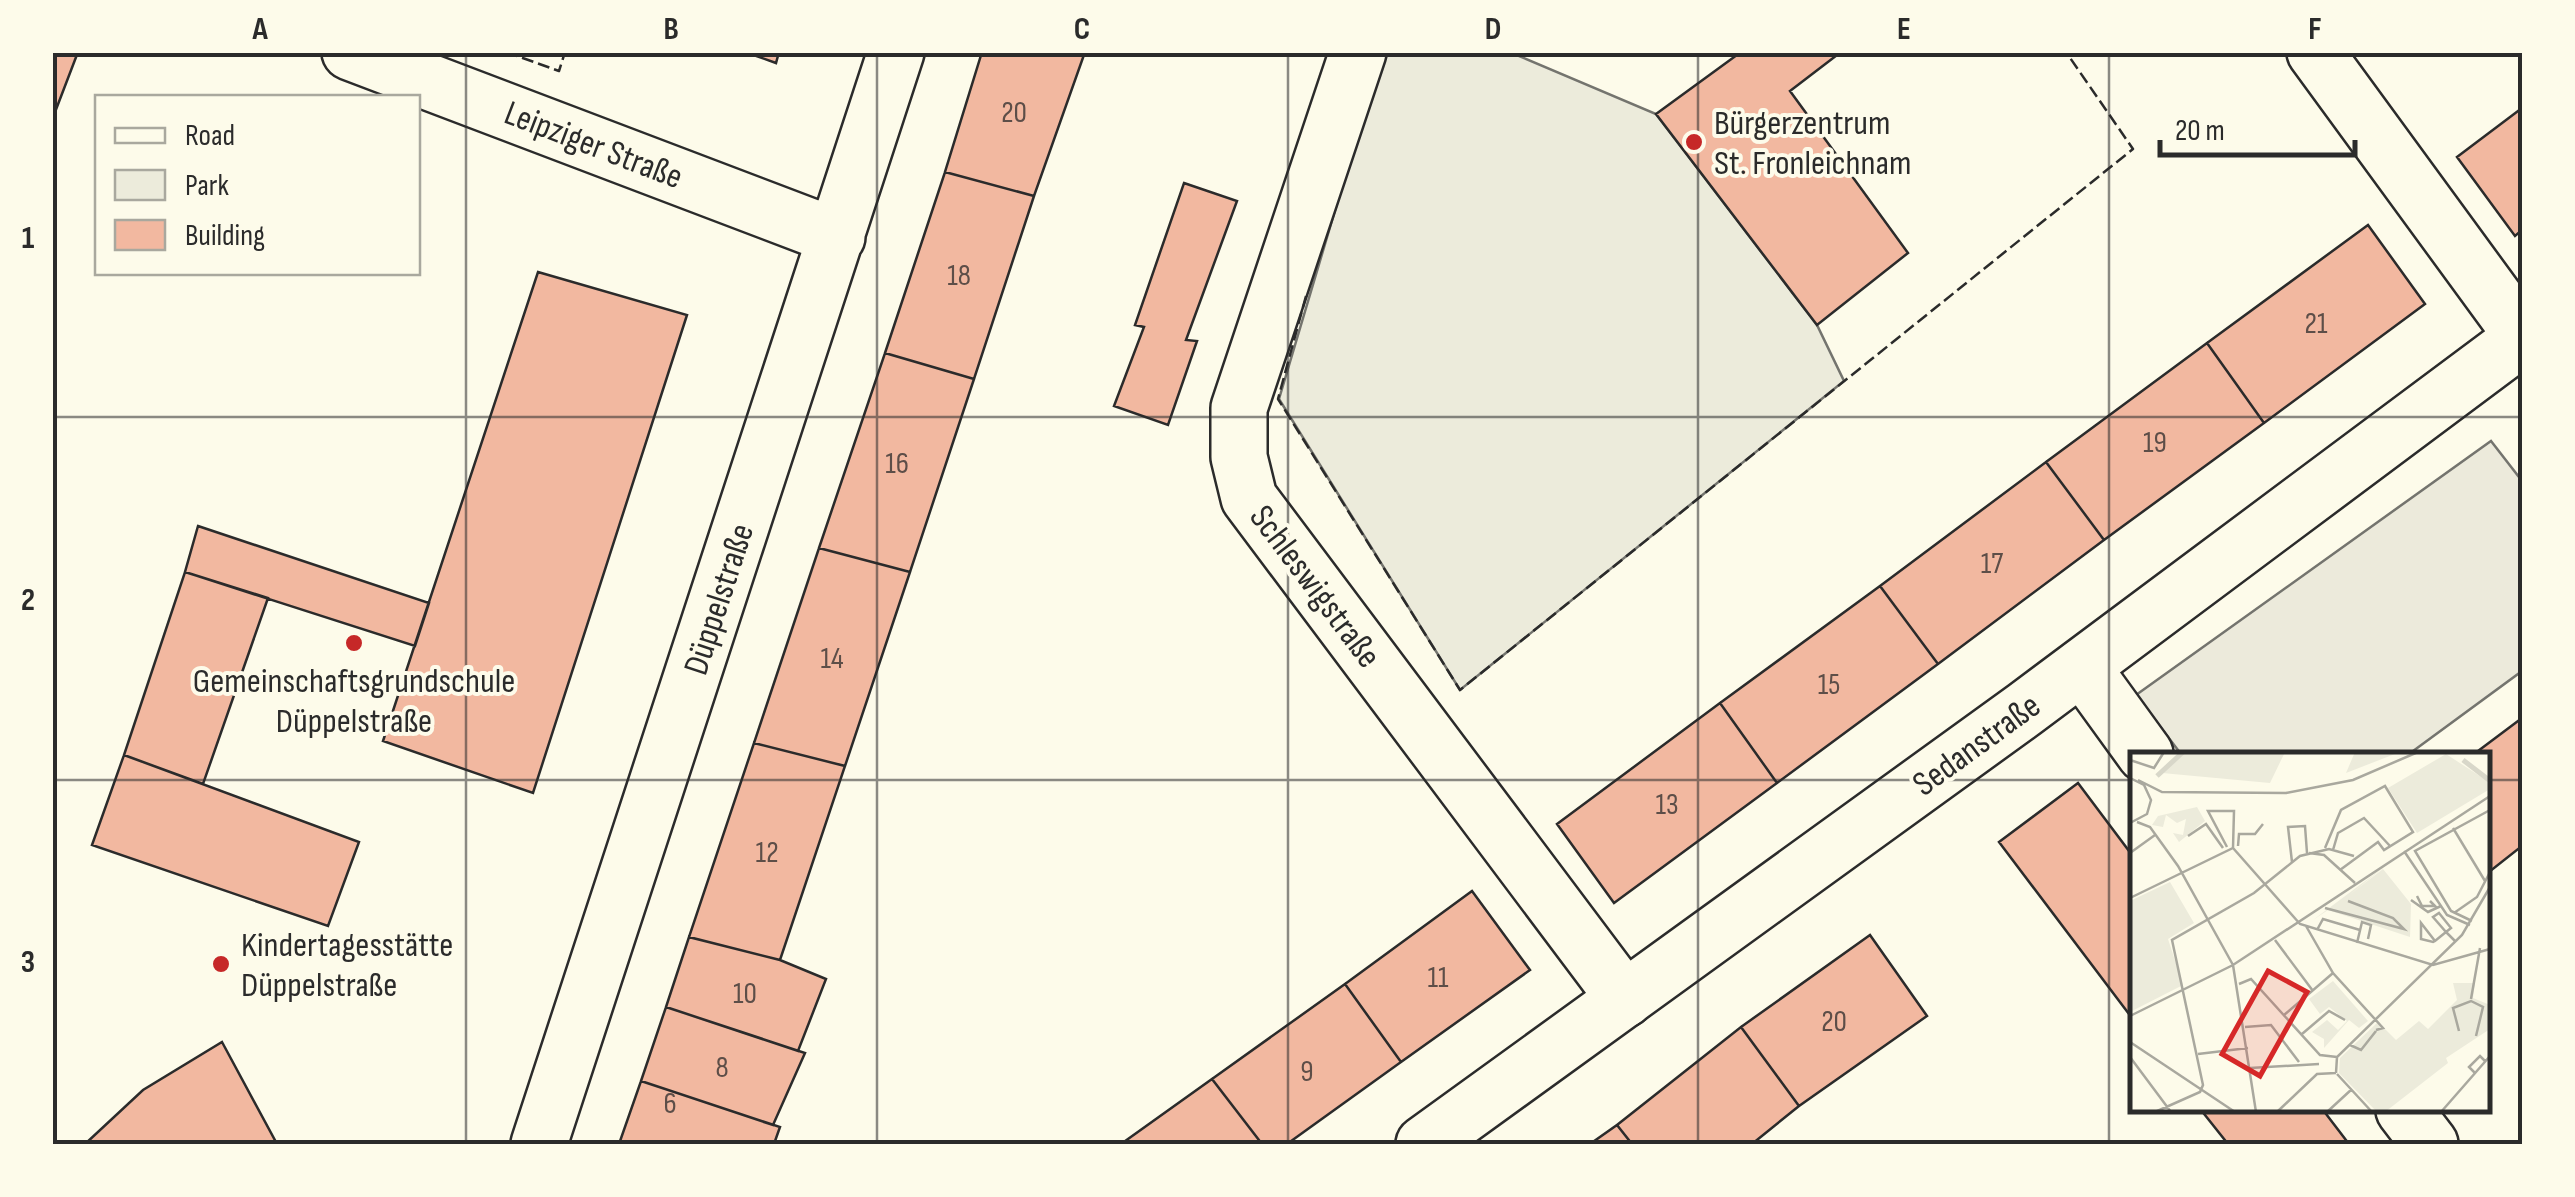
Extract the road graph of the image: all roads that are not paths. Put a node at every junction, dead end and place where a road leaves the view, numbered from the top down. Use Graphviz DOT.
graph roads {
  1 [pos="350,52"];
  2 [pos="896,52"];
  3 [pos="1358,52"];
  4 [pos="2315,52"];
  5 [pos="837,237"];
  6 [pos="2522,336"];
  7 [pos="2082,666"];
  8 [pos="2144,752"];
  9 [pos="1625,999"];
  10 [pos="2406,1112"];
  11 [pos="539,1144"];
  12 [pos="1424,1144"];
  13 [pos="2430,1144"];
  1 -- 5 [label="street, Leipziger Straße"];
  2 -- 5 [label="street, Düppelstraße"];
  3 -- 9 [label="street, Schleswigstraße"];
  4 -- 6 [label="street"];
  5 -- 11 [label="street, Düppelstraße"];
  6 -- 7 [label="street, Sedanstraße"];
  7 -- 8 [label="street"];
  7 -- 9 [label="street, Sedanstraße"];
  9 -- 12 [label="street, Sedanstraße"];
  10 -- 13 [label="street"];
}
